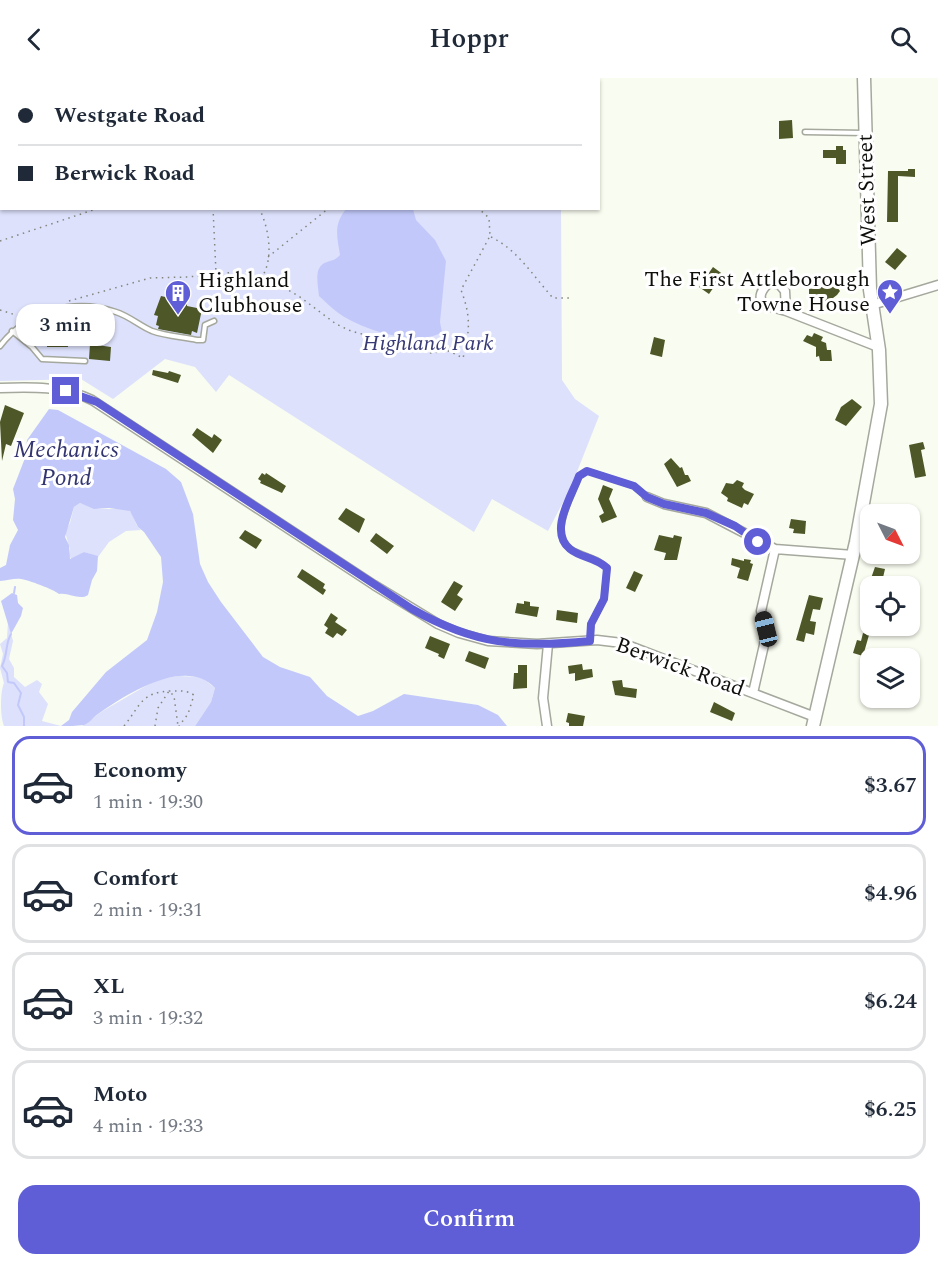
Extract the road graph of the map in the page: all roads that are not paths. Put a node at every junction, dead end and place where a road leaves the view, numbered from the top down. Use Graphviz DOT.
graph roads {
  1 [pos="864,78"];
  2 [pos="805,132"];
  3 [pos="865,133"];
  4 [pos="938,285"];
  5 [pos="872,305"];
  6 [pos="786,310"];
  7 [pos="214,321"];
  8 [pos="12,332"];
  9 [pos="0,346"];
  10 [pos="878,347"];
  11 [pos="84,361"];
  12 [pos="0,388"];
  13 [pos="647,497"];
  14 [pos="775,549"];
  15 [pos="853,555"];
  16 [pos="590,641"];
  17 [pos="548,644"];
  18 [pos="753,693"];
  19 [pos="814,722"];
  20 [pos="547,726"];
  1 -- 3 [label="main road, West Street"];
  2 -- 3 [label="lane"];
  3 -- 5 [label="main road, West Street"];
  4 -- 5 [label="street"];
  5 -- 10 [label="main road, West Street"];
  6 -- 10 [label="street"];
  7 -- 8 [label="lane"];
  8 -- 9 [label="lane"];
  8 -- 11 [label="lane"];
  10 -- 15 [label="main road, West Street"];
  12 -- 17 [label="street, Berwick Road"];
  13 -- 14 [label="street"];
  13 -- 16 [label="lane"];
  14 -- 15 [label="street"];
  14 -- 18 [label="street"];
  15 -- 19 [label="main road, West Street"];
  16 -- 17 [label="street, Berwick Road"];
  16 -- 18 [label="street, Berwick Road"];
  17 -- 20 [label="street"];
  18 -- 19 [label="street, Berwick Road"];
}
